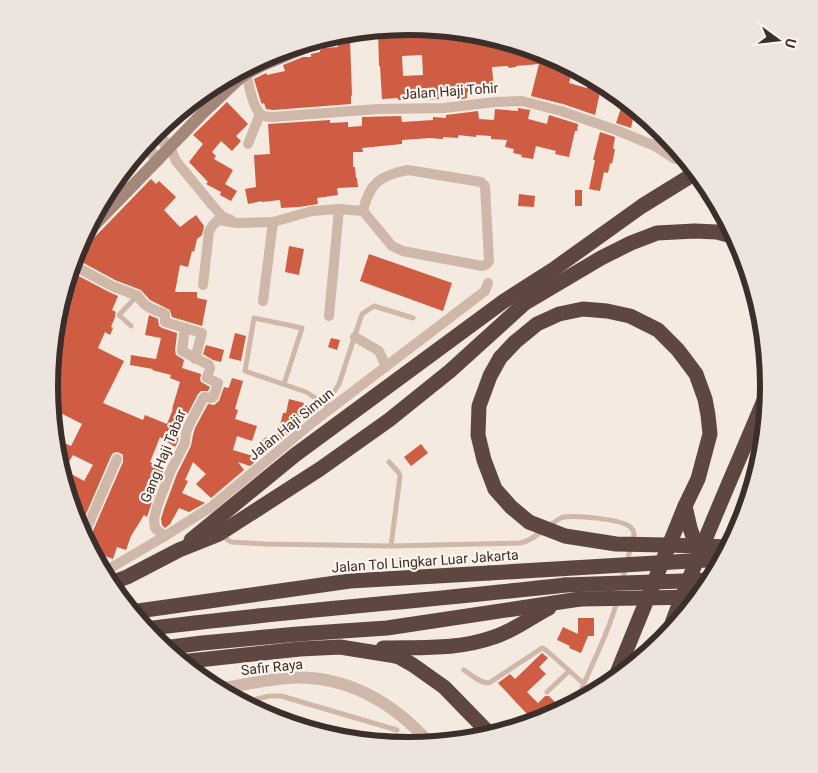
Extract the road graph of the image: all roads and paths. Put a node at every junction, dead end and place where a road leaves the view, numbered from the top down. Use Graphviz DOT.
graph roads {
  1 [pos="246,75"];
  2 [pos="241,78"];
  3 [pos="260,114"];
  4 [pos="161,137"];
  5 [pos="660,140"];
  6 [pos="248,144"];
  7 [pos="656,146"];
  8 [pos="170,148"];
  9 [pos="150,149"];
  10 [pos="675,158"];
  11 [pos="163,161"];
  12 [pos="690,176"];
  13 [pos="111,202"];
  14 [pos="339,209"];
  15 [pos="363,211"];
  16 [pos="277,219"];
  17 [pos="218,220"];
  18 [pos="726,234"];
  19 [pos="78,268"];
  20 [pos="488,283"];
  21 [pos="203,286"];
  22 [pos="135,294"];
  23 [pos="263,301"];
  24 [pos="329,316"];
  25 [pos="413,318"];
  26 [pos="131,326"];
  27 [pos="185,328"];
  28 [pos="355,337"];
  29 [pos="195,359"];
  30 [pos="386,367"];
  31 [pos="284,384"];
  32 [pos="329,406"];
  33 [pos="760,409"];
  34 [pos="117,459"];
  35 [pos="389,462"];
  36 [pos="686,506"];
  37 [pos="87,528"];
  38 [pos="219,534"];
  39 [pos="165,536"];
  40 [pos="391,546"];
  41 [pos="721,547"];
  42 [pos="178,550"];
  43 [pos="699,554"];
  44 [pos="714,560"];
  45 [pos="109,569"];
  46 [pos="702,580"];
  47 [pos="116,581"];
  48 [pos="690,597"];
  49 [pos="559,603"];
  50 [pos="139,611"];
  51 [pos="675,616"];
  52 [pos="154,628"];
  53 [pos="172,647"];
  54 [pos="354,648"];
  55 [pos="190,661"];
  56 [pos="619,668"];
  57 [pos="464,670"];
  58 [pos="569,671"];
  59 [pos="583,683"];
  60 [pos="227,687"];
  61 [pos="547,692"];
  62 [pos="579,694"];
  63 [pos="251,700"];
  64 [pos="485,729"];
  65 [pos="397,730"];
  66 [pos="425,737"];
  1 -- 3 [label="street"];
  2 -- 8 [label="main road"];
  3 -- 6 [label="street"];
  3 -- 7 [label="street, Jalan Haji Tohir"];
  4 -- 8 [label="street"];
  5 -- 7 [label="street"];
  7 -- 10 [label="street, Jalan Haji Tohir"];
  8 -- 11 [label="main road"];
  8 -- 16 [label="street"];
  9 -- 11 [label="street"];
  11 -- 13 [label="main road"];
  11 -- 17 [label="street"];
  12 -- 42 [label="highway"];
  14 -- 15 [label="street"];
  14 -- 16 [label="street"];
  14 -- 24 [label="street"];
  15 -- 15 [label="street"];
  16 -- 17 [label="street"];
  16 -- 23 [label="street"];
  17 -- 21 [label="street"];
  18 -- 38 [label="highway"];
  19 -- 22 [label="street"];
  20 -- 30 [label="street, Jalan Haji Simun"];
  22 -- 26 [label="lane"];
  22 -- 27 [label="street"];
  25 -- 28 [label="lane"];
  27 -- 29 [label="street, Gang Haji Tabar"];
  27 -- 29 [label="street"];
  28 -- 30 [label="street"];
  28 -- 32 [label="lane"];
  29 -- 39 [label="street, Gang Haji Tabar"];
  30 -- 32 [label="street, Jalan Haji Simun"];
  31 -- 31 [label="lane"];
  31 -- 32 [label="lane"];
  32 -- 39 [label="street, Jalan Haji Simun"];
  33 -- 43 [label="highway"];
  34 -- 37 [label="street"];
  35 -- 40 [label="lane"];
  36 -- 41 [label="highway, bridge"];
  36 -- 43 [label="highway"];
  36 -- 56 [label="highway"];
  38 -- 40 [label="lane"];
  38 -- 42 [label="highway"];
  39 -- 45 [label="street, Jalan Haji Simun"];
  40 -- 59 [label="lane"];
  42 -- 47 [label="highway"];
  43 -- 51 [label="highway"];
  44 -- 50 [label="highway, Jalan Tol Lingkar Luar Jakarta, bridge"];
  46 -- 52 [label="highway, bridge"];
  48 -- 49 [label="highway, bridge"];
  49 -- 53 [label="highway"];
  49 -- 54 [label="highway"];
  54 -- 55 [label="highway"];
  54 -- 64 [label="highway"];
  57 -- 58 [label="lane"];
  58 -- 59 [label="lane"];
  58 -- 61 [label="lane"];
  59 -- 62 [label="lane"];
  60 -- 66 [label="street, Safir Raya"];
  63 -- 65 [label="lane"];
}
